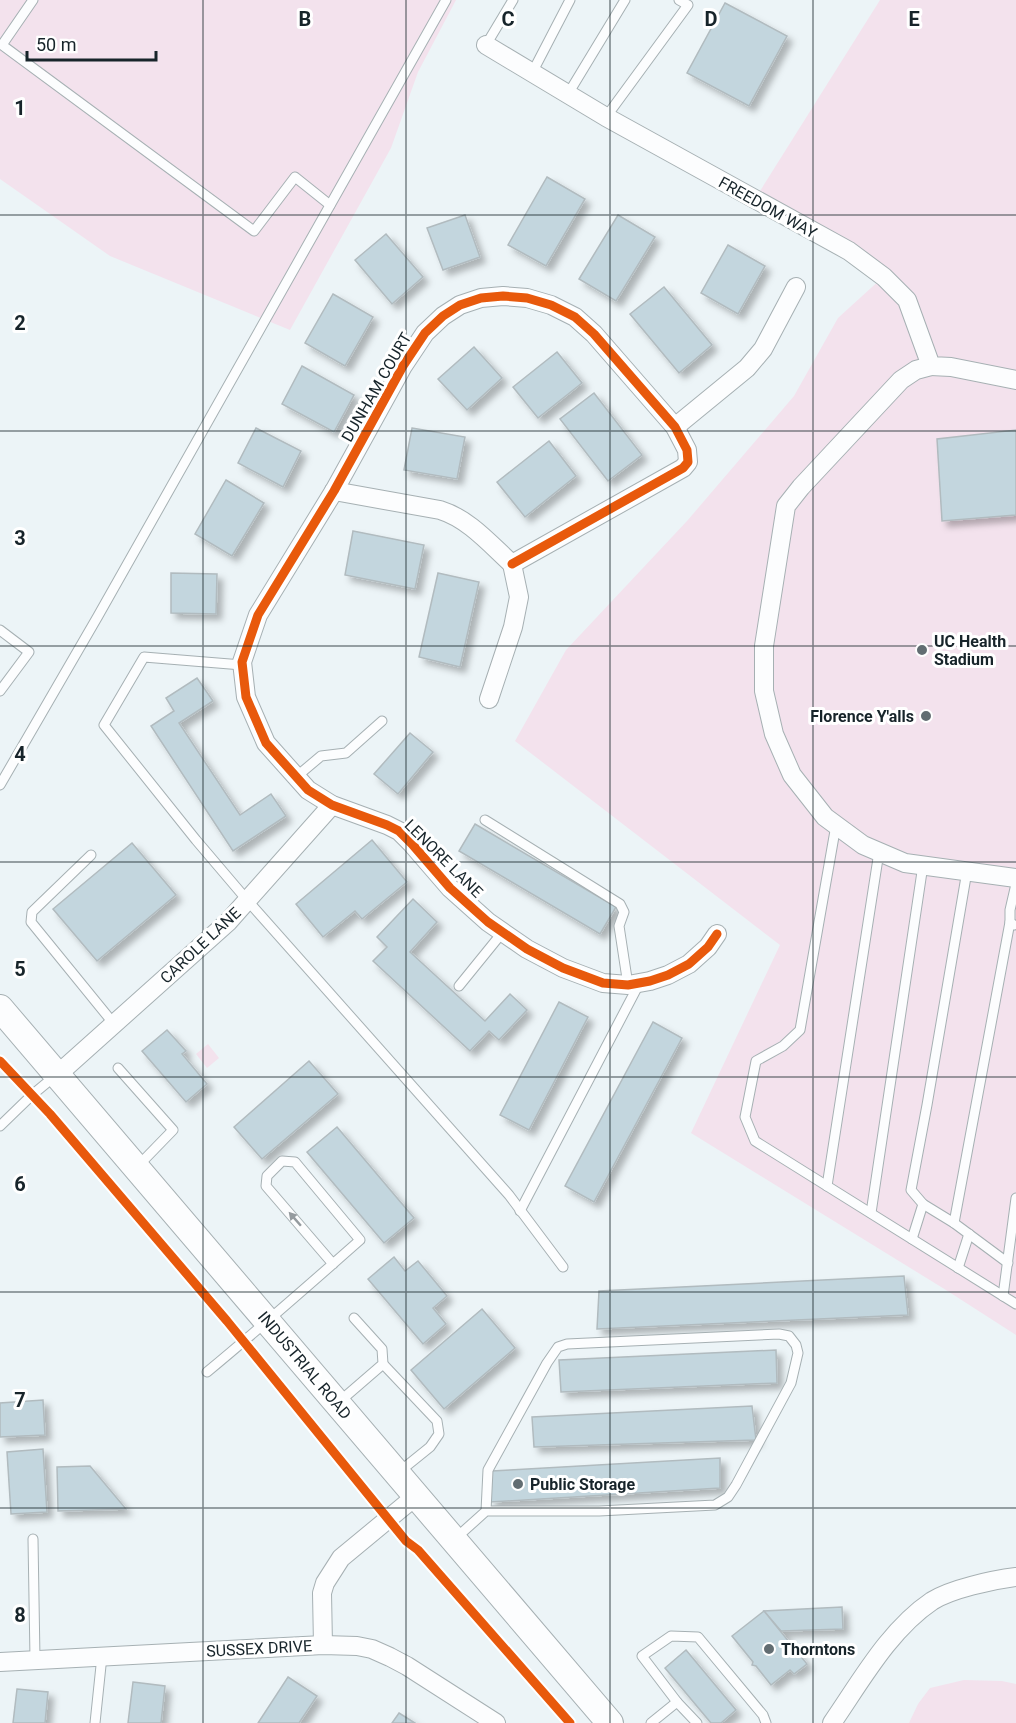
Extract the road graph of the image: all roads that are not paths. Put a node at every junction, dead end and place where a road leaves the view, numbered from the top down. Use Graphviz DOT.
graph roads {
  1 [pos="33,0"];
  2 [pos="446,0"];
  3 [pos="513,0"];
  4 [pos="570,0"];
  5 [pos="625,0"];
  6 [pos="687,2"];
  7 [pos="486,45"];
  8 [pos="532,73"];
  9 [pos="568,94"];
  10 [pos="606,117"];
  11 [pos="330,205"];
  12 [pos="796,287"];
  13 [pos="930,366"];
  14 [pos="1016,380"];
  15 [pos="675,427"];
  16 [pos="334,491"];
  17 [pos="512,564"];
  18 [pos="0,630"];
  19 [pos="242,665"];
  20 [pos="0,691"];
  21 [pos="489,699"];
  22 [pos="382,721"];
  23 [pos="296,777"];
  24 [pos="0,785"];
  25 [pos="332,805"];
  26 [pos="485,820"];
  27 [pos="836,825"];
  28 [pos="879,852"];
  29 [pos="91,855"];
  30 [pos="923,865"];
  31 [pos="967,871"];
  32 [pos="1016,878"];
  33 [pos="1016,884"];
  34 [pos="247,900"];
  35 [pos="1013,924"];
  36 [pos="502,933"];
  37 [pos="717,934"];
  38 [pos="634,984"];
  39 [pos="459,986"];
  40 [pos="0,1008"];
  41 [pos="114,1024"];
  42 [pos="118,1068"];
  43 [pos="57,1075"];
  44 [pos="0,1126"];
  45 [pos="137,1167"];
  46 [pos="827,1186"];
  47 [pos="1016,1198"];
  48 [pos="923,1204"];
  49 [pos="520,1210"];
  50 [pos="871,1213"];
  51 [pos="954,1223"];
  52 [pos="969,1234"];
  53 [pos="912,1239"];
  54 [pos="1008,1263"];
  55 [pos="333,1264"];
  56 [pos="563,1267"];
  57 [pos="958,1268"];
  58 [pos="1003,1296"];
  59 [pos="1016,1304"];
  60 [pos="354,1318"];
  61 [pos="267,1321"];
  62 [pos="383,1364"];
  63 [pos="207,1372"];
  64 [pos="338,1404"];
  65 [pos="397,1473"];
  66 [pos="416,1496"];
  67 [pos="486,1511"];
  68 [pos="33,1539"];
  69 [pos="454,1540"];
  70 [pos="1016,1578"];
  71 [pos="323,1645"];
  72 [pos="102,1656"];
  73 [pos="35,1659"];
  74 [pos="0,1662"];
  75 [pos="678,1702"];
  76 [pos="95,1723"];
  77 [pos="496,1723"];
  78 [pos="610,1723"];
  79 [pos="651,1723"];
  80 [pos="697,1723"];
  81 [pos="766,1723"];
  82 [pos="832,1723"];
  1 -- 11 [label="lane"];
  2 -- 11 [label="lane"];
  3 -- 7 [label="lane"];
  4 -- 8 [label="lane"];
  5 -- 9 [label="lane"];
  6 -- 10 [label="lane"];
  7 -- 8 [label="street, FREEDOM WAY"];
  8 -- 9 [label="street, FREEDOM WAY"];
  9 -- 10 [label="street, FREEDOM WAY"];
  10 -- 13 [label="street, FREEDOM WAY"];
  11 -- 24 [label="lane"];
  12 -- 15 [label="street"];
  13 -- 14 [label="street"];
  13 -- 27 [label="street"];
  15 -- 16 [label="street, DUNHAM COURT"];
  15 -- 17 [label="street, DUNHAM COURT"];
  16 -- 17 [label="street"];
  16 -- 19 [label="street, DUNHAM COURT"];
  17 -- 21 [label="street"];
  18 -- 20 [label="lane"];
  19 -- 23 [label="street, DUNHAM COURT"];
  19 -- 34 [label="lane"];
  22 -- 23 [label="lane"];
  23 -- 25 [label="street, DUNHAM COURT"];
  25 -- 34 [label="street, CAROLE LANE"];
  25 -- 36 [label="street, LENORE LANE"];
  26 -- 38 [label="lane"];
  27 -- 28 [label="street"];
  27 -- 46 [label="lane"];
  28 -- 30 [label="street"];
  28 -- 46 [label="lane"];
  29 -- 41 [label="lane"];
  30 -- 31 [label="street"];
  30 -- 50 [label="lane"];
  31 -- 32 [label="street"];
  31 -- 48 [label="lane"];
  33 -- 35 [label="lane"];
  34 -- 41 [label="street, CAROLE LANE"];
  34 -- 49 [label="lane"];
  35 -- 51 [label="lane"];
  36 -- 38 [label="street, LENORE LANE"];
  36 -- 39 [label="lane"];
  37 -- 38 [label="street, LENORE LANE"];
  38 -- 49 [label="lane"];
  40 -- 43 [label="main road, INDUSTRIAL ROAD"];
  41 -- 43 [label="street, CAROLE LANE"];
  42 -- 45 [label="lane"];
  43 -- 44 [label="lane"];
  43 -- 45 [label="main road, INDUSTRIAL ROAD"];
  45 -- 61 [label="main road, INDUSTRIAL ROAD"];
  46 -- 50 [label="lane"];
  47 -- 54 [label="lane"];
  48 -- 51 [label="lane"];
  48 -- 53 [label="lane"];
  49 -- 56 [label="lane"];
  50 -- 53 [label="lane"];
  51 -- 52 [label="lane"];
  52 -- 54 [label="lane"];
  52 -- 57 [label="lane"];
  53 -- 57 [label="lane"];
  54 -- 58 [label="lane"];
  55 -- 55 [label="lane, one-way"];
  55 -- 61 [label="lane"];
  57 -- 58 [label="lane"];
  58 -- 59 [label="lane"];
  60 -- 62 [label="lane"];
  61 -- 63 [label="lane"];
  61 -- 64 [label="main road, INDUSTRIAL ROAD"];
  62 -- 64 [label="lane"];
  62 -- 65 [label="lane"];
  64 -- 65 [label="main road, INDUSTRIAL ROAD"];
  65 -- 66 [label="main road, INDUSTRIAL ROAD"];
  66 -- 69 [label="main road, INDUSTRIAL ROAD"];
  66 -- 71 [label="street"];
  67 -- 67 [label="lane"];
  67 -- 69 [label="lane"];
  68 -- 73 [label="lane"];
  69 -- 78 [label="main road, INDUSTRIAL ROAD"];
  70 -- 82 [label="street"];
  71 -- 72 [label="street, SUSSEX DRIVE"];
  71 -- 77 [label="street, SUSSEX DRIVE"];
  72 -- 73 [label="street, SUSSEX DRIVE"];
  72 -- 76 [label="lane"];
  73 -- 74 [label="street, SUSSEX DRIVE"];
  75 -- 79 [label="lane"];
  75 -- 80 [label="lane"];
  75 -- 81 [label="lane"];
}
